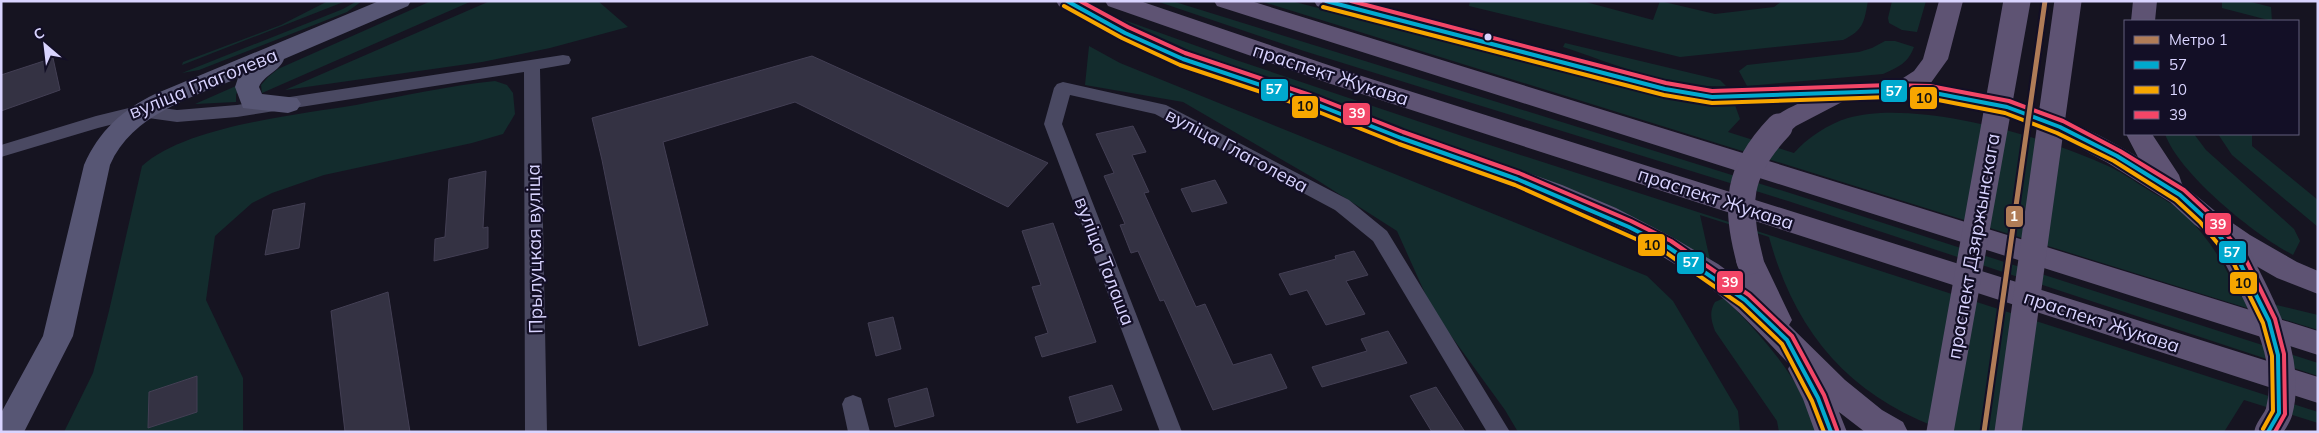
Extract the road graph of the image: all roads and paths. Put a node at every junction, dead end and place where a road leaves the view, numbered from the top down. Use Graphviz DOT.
graph roads {
  1 [pos="1067,1"];
  2 [pos="1116,1"];
  3 [pos="1225,1"];
  4 [pos="1325,1"];
  5 [pos="1951,1"];
  6 [pos="2017,1"];
  7 [pos="2068,1"];
  8 [pos="2145,1"];
  9 [pos="398,2"];
  10 [pos="2143,20"];
  11 [pos="290,48"];
  12 [pos="562,60"];
  13 [pos="532,66"];
  14 [pos="1063,88"];
  15 [pos="1890,91"];
  16 [pos="1839,94"];
  17 [pos="288,104"];
  18 [pos="141,111"];
  19 [pos="2140,135"];
  20 [pos="1,151"];
  21 [pos="2180,196"];
  22 [pos="2205,218"];
  23 [pos="2318,283"];
  24 [pos="1788,340"];
  25 [pos="2318,343"];
  26 [pos="2318,390"];
  27 [pos="852,404"];
  28 [pos="6,432"];
  29 [pos="536,432"];
  30 [pos="859,432"];
  31 [pos="1171,432"];
  32 [pos="1499,432"];
  33 [pos="1831,432"];
  34 [pos="1892,432"];
  35 [pos="1940,432"];
  36 [pos="2008,432"];
  37 [pos="2268,432"];
  1 -- 24 [label="main road"];
  2 -- 26 [label="main road, праспект Жукава"];
  3 -- 25 [label="main road, праспект Жукава"];
  4 -- 16 [label="main road"];
  5 -- 15 [label="main road"];
  6 -- 35 [label="main road, праспект Дзяржынскага, bridge"];
  7 -- 36 [label="main road, bridge"];
  8 -- 10 [label="main road"];
  9 -- 11 [label="street, вуліца Глаголева"];
  11 -- 17 [label="street"];
  11 -- 18 [label="street, вуліца Глаголева"];
  12 -- 13 [label="street"];
  13 -- 17 [label="street"];
  13 -- 29 [label="street, Прылуцкая вуліца"];
  14 -- 31 [label="street, вуліца Талаша"];
  14 -- 32 [label="street, вуліца Глаголева"];
  15 -- 16 [label="main road"];
  15 -- 21 [label="main road"];
  16 -- 24 [label="main road, bridge"];
  17 -- 18 [label="street"];
  18 -- 20 [label="street, вуліца Глаголева"];
  18 -- 28 [label="street"];
  19 -- 21 [label="main road"];
  21 -- 22 [label="main road"];
  22 -- 23 [label="main road"];
  22 -- 37 [label="main road, bridge"];
  24 -- 33 [label="main road"];
  24 -- 34 [label="main road"];
  27 -- 30 [label="street"];
}
